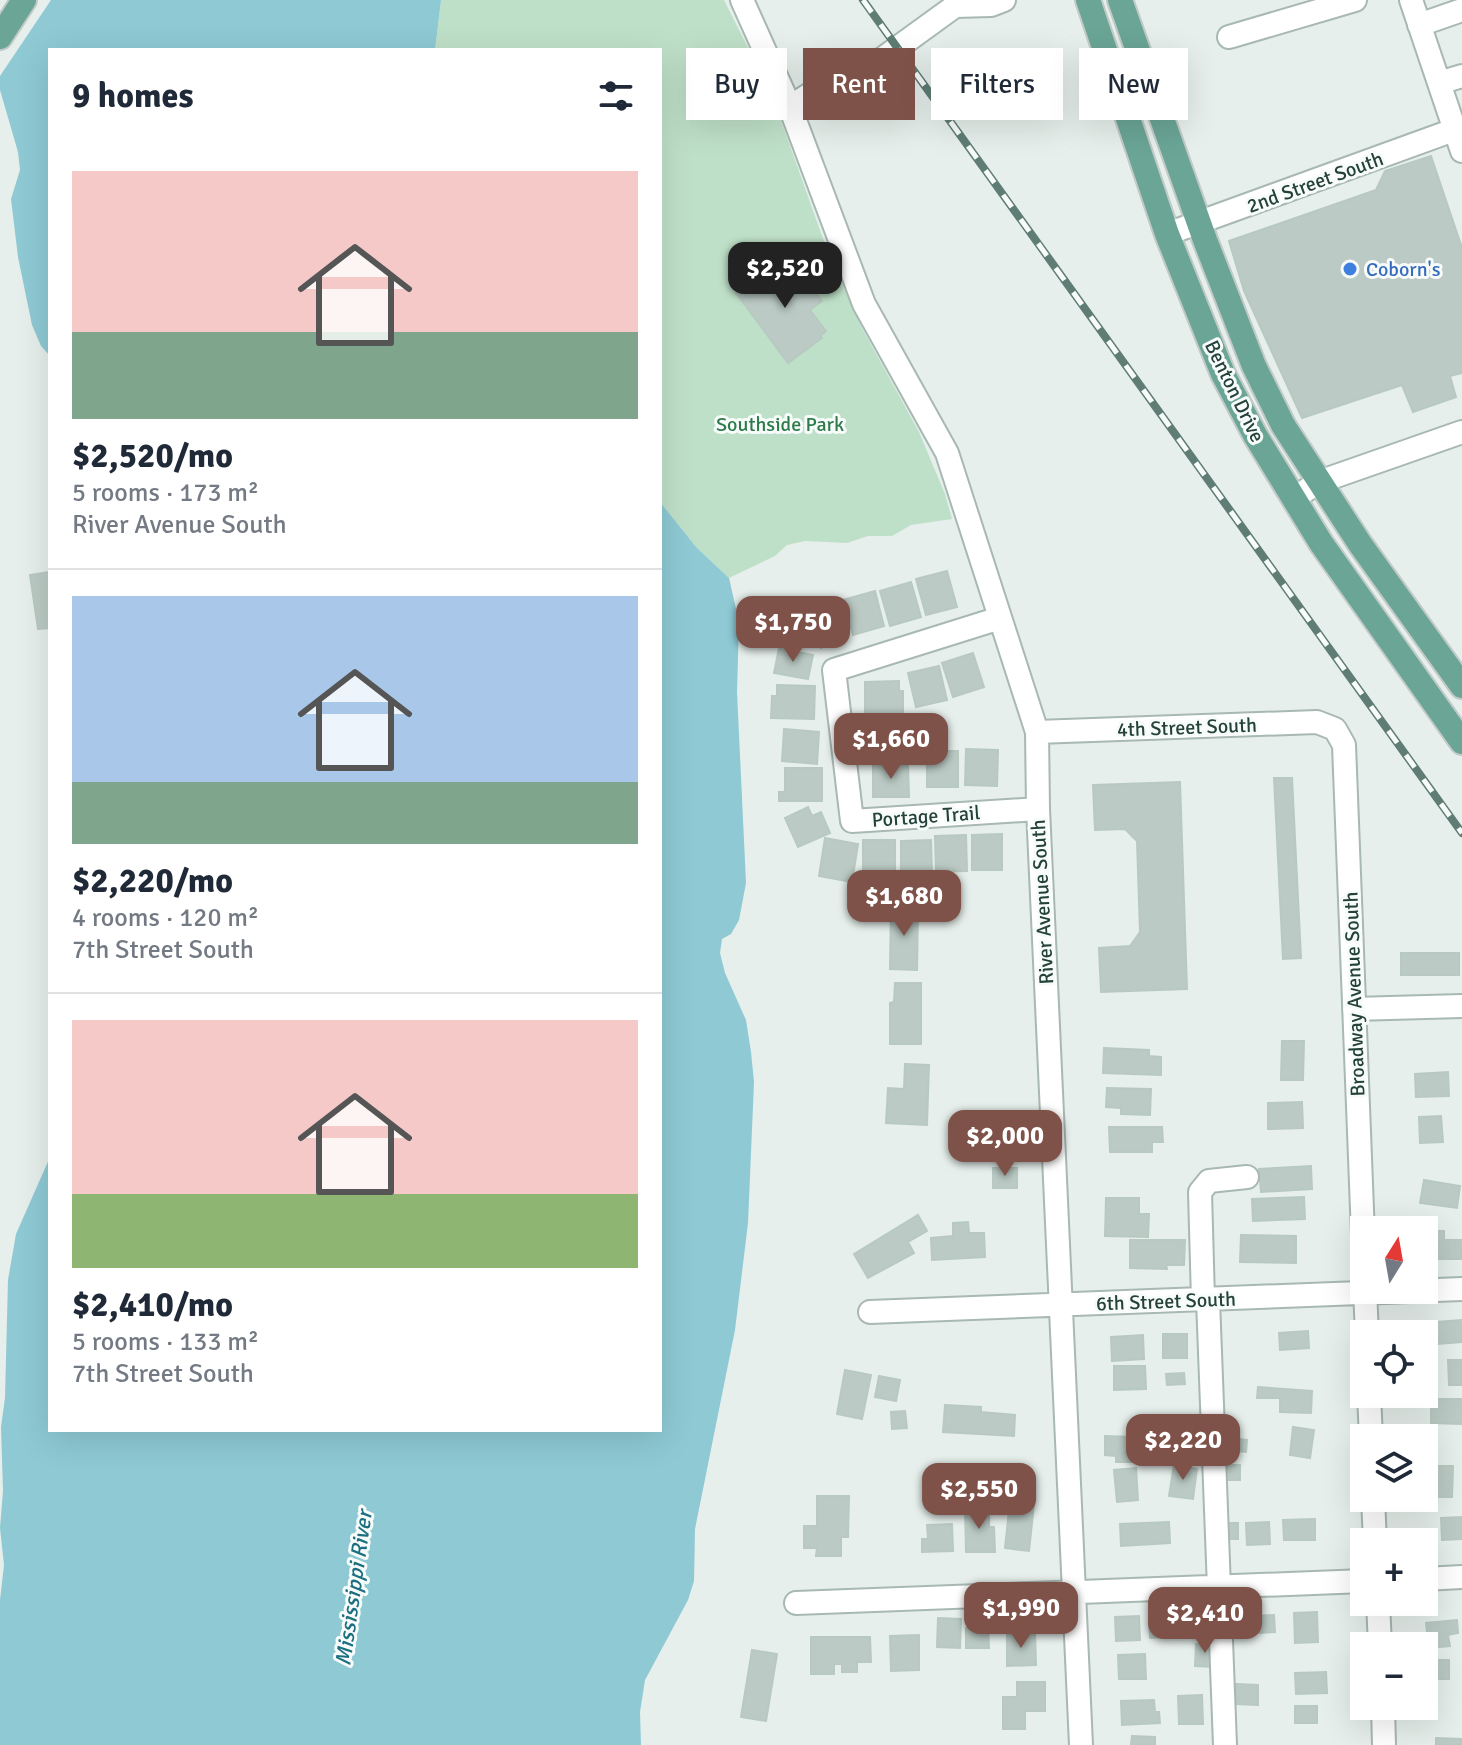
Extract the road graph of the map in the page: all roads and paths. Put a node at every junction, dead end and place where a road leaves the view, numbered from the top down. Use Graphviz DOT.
graph roads {
  1 [pos="24,0"];
  2 [pos="742,0"];
  3 [pos="1004,0"];
  4 [pos="1088,0"];
  5 [pos="1120,0"];
  6 [pos="1355,0"];
  7 [pos="1411,0"];
  8 [pos="965,2"];
  9 [pos="1462,10"];
  10 [pos="1419,25"];
  11 [pos="0,37"];
  12 [pos="1229,37"];
  13 [pos="1462,76"];
  14 [pos="1439,83"];
  15 [pos="790,107"];
  16 [pos="1460,136"];
  17 [pos="1199,224"];
  18 [pos="1167,234"];
  19 [pos="1462,432"];
  20 [pos="1319,482"];
  21 [pos="1294,498"];
  22 [pos="1000,618"];
  23 [pos="1462,686"];
  24 [pos="1335,729"];
  25 [pos="1037,732"];
  26 [pos="1462,742"];
  27 [pos="1038,809"];
  28 [pos="1462,1006"];
  29 [pos="1354,1009"];
  30 [pos="1247,1177"];
  31 [pos="1362,1216"];
  32 [pos="1462,1289"];
  33 [pos="1438,1290"];
  34 [pos="1350,1293"];
  35 [pos="1206,1300"];
  36 [pos="1060,1305"];
  37 [pos="870,1312"];
  38 [pos="1462,1577"];
  39 [pos="1438,1578"];
  40 [pos="1350,1582"];
  41 [pos="1219,1587"];
  42 [pos="1074,1593"];
  43 [pos="796,1603"];
  44 [pos="1383,1720"];
  45 [pos="1081,1745"];
  46 [pos="1225,1745"];
  47 [pos="1384,1745"];
  1 -- 11 [label="main road"];
  2 -- 15 [label="street, River Avenue South"];
  3 -- 8 [label="street"];
  4 -- 18 [label="main road, Benton Drive"];
  5 -- 17 [label="main road, Benton Drive"];
  6 -- 12 [label="street"];
  7 -- 10 [label="street"];
  8 -- 15 [label="street"];
  9 -- 10 [label="street"];
  10 -- 14 [label="street"];
  13 -- 14 [label="street"];
  14 -- 16 [label="street"];
  15 -- 22 [label="street, River Avenue South"];
  16 -- 17 [label="street, 2nd Street South"];
  17 -- 18 [label="street, 2nd Street South"];
  17 -- 20 [label="main road, Benton Drive"];
  18 -- 21 [label="main road, Benton Drive"];
  19 -- 20 [label="street"];
  20 -- 21 [label="street"];
  20 -- 23 [label="main road, Benton Drive"];
  21 -- 26 [label="main road, Benton Drive"];
  22 -- 25 [label="street, River Avenue South"];
  22 -- 27 [label="street, Portage Trail"];
  24 -- 25 [label="street, 4th Street South"];
  24 -- 29 [label="street, Broadway Avenue South"];
  25 -- 27 [label="street, River Avenue South"];
  27 -- 36 [label="street, River Avenue South"];
  28 -- 29 [label="street"];
  29 -- 31 [label="street, Broadway Avenue South"];
  30 -- 35 [label="street"];
  32 -- 33 [label="street, 6th Street South"];
  34 -- 35 [label="street, 6th Street South"];
  35 -- 36 [label="street, 6th Street South"];
  35 -- 41 [label="street"];
  36 -- 37 [label="street, 6th Street South"];
  36 -- 42 [label="street, River Avenue South"];
  38 -- 39 [label="street"];
  40 -- 41 [label="street"];
  41 -- 42 [label="street"];
  41 -- 46 [label="street"];
  42 -- 43 [label="street"];
  42 -- 45 [label="street, River Avenue South"];
  44 -- 47 [label="street"];
}
